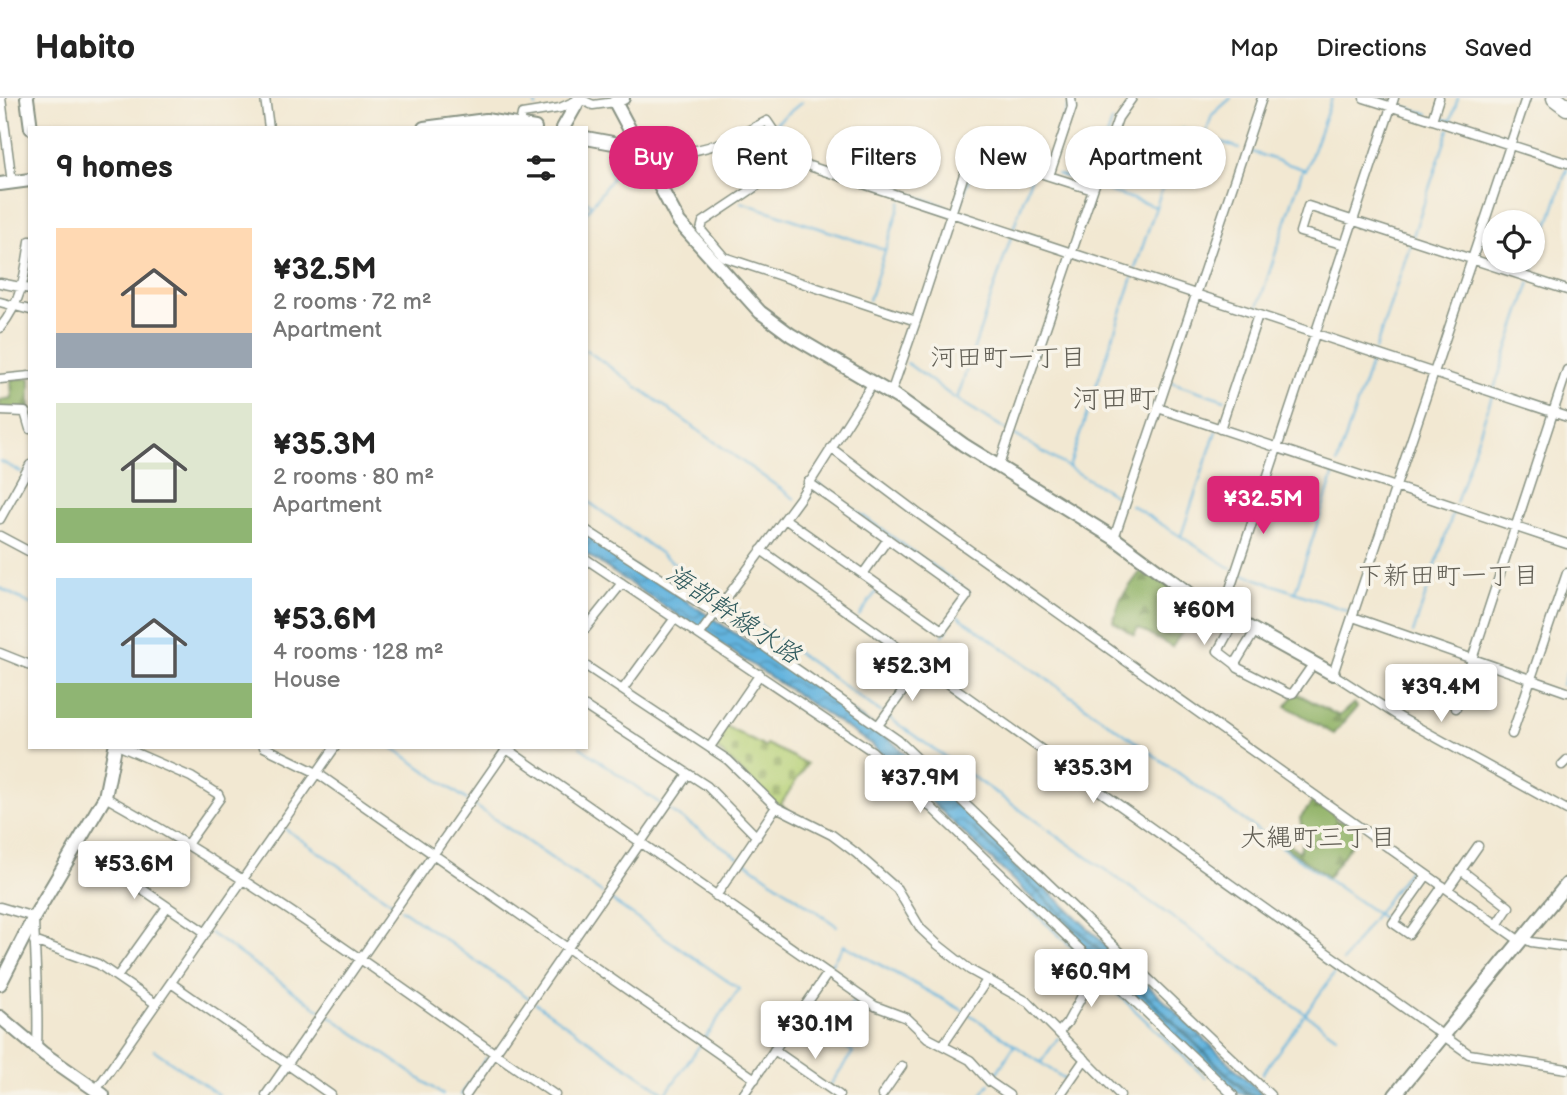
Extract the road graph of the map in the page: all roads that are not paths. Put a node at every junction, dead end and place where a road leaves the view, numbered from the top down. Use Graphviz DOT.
graph roads {
  1 [pos="1,98"];
  2 [pos="27,98"];
  3 [pos="265,98"];
  4 [pos="580,98"];
  5 [pos="1071,98"];
  6 [pos="1132,98"];
  7 [pos="1262,98"];
  8 [pos="1364,98"];
  9 [pos="1438,98"];
  10 [pos="1526,98"];
  11 [pos="1555,98"];
  12 [pos="619,100"];
  13 [pos="1392,102"];
  14 [pos="1567,107"];
  15 [pos="1432,120"];
  16 [pos="520,125"];
  17 [pos="32,126"];
  18 [pos="270,126"];
  19 [pos="440,126"];
  20 [pos="525,126"];
  21 [pos="564,126"];
  22 [pos="630,126"];
  23 [pos="588,138"];
  24 [pos="609,142"];
  25 [pos="1510,145"];
  26 [pos="1567,163"];
  27 [pos="812,167"];
  28 [pos="1051,170"];
  29 [pos="1051,177"];
  30 [pos="28,180"];
  31 [pos="6,184"];
  32 [pos="662,189"];
  33 [pos="752,189"];
  34 [pos="959,189"];
  35 [pos="1093,190"];
  36 [pos="952,212"];
  37 [pos="1353,220"];
  38 [pos="1345,245"];
  39 [pos="1072,253"];
  40 [pos="1472,259"];
  41 [pos="28,260"];
  42 [pos="0,283"];
  43 [pos="25,289"];
  44 [pos="1567,290"];
  45 [pos="1196,295"];
  46 [pos="0,303"];
  47 [pos="16,305"];
  48 [pos="28,309"];
  49 [pos="1258,315"];
  50 [pos="916,321"];
  51 [pos="0,328"];
  52 [pos="1314,334"];
  53 [pos="1567,370"];
  54 [pos="1433,373"];
  55 [pos="28,376"];
  56 [pos="0,379"];
  57 [pos="873,383"];
  58 [pos="891,393"];
  59 [pos="1158,408"];
  60 [pos="0,411"];
  61 [pos="1553,412"];
  62 [pos="1567,417"];
  63 [pos="28,422"];
  64 [pos="1220,429"];
  65 [pos="831,448"];
  66 [pos="1277,448"];
  67 [pos="999,465"];
  68 [pos="28,469"];
  69 [pos="808,482"];
  70 [pos="1397,488"];
  71 [pos="0,519"];
  72 [pos="785,519"];
  73 [pos="1515,527"];
  74 [pos="588,531"];
  75 [pos="0,536"];
  76 [pos="1114,538"];
  77 [pos="888,539"];
  78 [pos="1567,544"];
  79 [pos="761,550"];
  80 [pos="28,551"];
  81 [pos="588,560"];
  82 [pos="1567,573"];
  83 [pos="863,574"];
  84 [pos="622,583"];
  85 [pos="714,613"];
  86 [pos="1222,613"];
  87 [pos="1353,617"];
  88 [pos="675,618"];
  89 [pos="1235,620"];
  90 [pos="588,626"];
  91 [pos="1255,631"];
  92 [pos="700,634"];
  93 [pos="0,653"];
  94 [pos="1472,658"];
  95 [pos="1314,663"];
  96 [pos="1235,664"];
  97 [pos="28,665"];
  98 [pos="922,665"];
  99 [pos="588,667"];
  100 [pos="760,674"];
  101 [pos="1333,674"];
  102 [pos="1532,679"];
  103 [pos="623,689"];
  104 [pos="1567,692"];
  105 [pos="588,708"];
  106 [pos="1456,708"];
  107 [pos="879,724"];
  108 [pos="1512,734"];
  109 [pos="710,747"];
  110 [pos="115,749"];
  111 [pos="127,749"];
  112 [pos="268,749"];
  113 [pos="334,749"];
  114 [pos="505,749"];
  115 [pos="507,749"];
  116 [pos="317,773"];
  117 [pos="688,774"];
  118 [pos="105,797"];
  119 [pos="776,807"];
  120 [pos="1567,810"];
  121 [pos="757,837"];
  122 [pos="188,843"];
  123 [pos="641,843"];
  124 [pos="78,845"];
  125 [pos="1478,846"];
  126 [pos="434,855"];
  127 [pos="1461,870"];
  128 [pos="1427,875"];
  129 [pos="244,879"];
  130 [pos="1567,884"];
  131 [pos="1445,888"];
  132 [pos="716,896"];
  133 [pos="0,907"];
  134 [pos="167,907"];
  135 [pos="34,917"];
  136 [pos="1497,925"];
  137 [pos="206,933"];
  138 [pos="1522,939"];
  139 [pos="21,943"];
  140 [pos="34,943"];
  141 [pos="1567,947"];
  142 [pos="568,948"];
  143 [pos="1117,952"];
  144 [pos="361,960"];
  145 [pos="1101,967"];
  146 [pos="828,973"];
  147 [pos="117,977"];
  148 [pos="987,980"];
  149 [pos="171,983"];
  150 [pos="0,984"];
  151 [pos="156,1004"];
  152 [pos="0,1017"];
  153 [pos="1059,1032"];
  154 [pos="1443,1037"];
  155 [pos="943,1045"];
  156 [pos="37,1049"];
  157 [pos="774,1050"];
  158 [pos="495,1053"];
  159 [pos="1085,1059"];
  160 [pos="288,1065"];
  161 [pos="902,1066"];
  162 [pos="1567,1069"];
  163 [pos="755,1079"];
  164 [pos="100,1093"];
  165 [pos="266,1095"];
  166 [pos="331,1095"];
  167 [pos="466,1095"];
  168 [pos="555,1095"];
  169 [pos="743,1095"];
  170 [pos="839,1095"];
  171 [pos="882,1095"];
  172 [pos="1009,1095"];
  173 [pos="1060,1095"];
  174 [pos="1120,1095"];
  175 [pos="1231,1095"];
  176 [pos="1270,1095"];
  177 [pos="1395,1095"];
  1 -- 31 [label="street"];
  2 -- 17 [label="street"];
  3 -- 18 [label="street"];
  4 -- 12 [label="street"];
  4 -- 16 [label="street"];
  4 -- 21 [label="street"];
  5 -- 28 [label="street"];
  6 -- 35 [label="street"];
  7 -- 45 [label="street"];
  8 -- 13 [label="street"];
  9 -- 15 [label="street"];
  10 -- 25 [label="street"];
  11 -- 14 [label="highway"];
  12 -- 22 [label="street"];
  13 -- 15 [label="street"];
  13 -- 37 [label="street"];
  15 -- 25 [label="street"];
  16 -- 19 [label="street"];
  16 -- 20 [label="street"];
  23 -- 24 [label="street"];
  25 -- 26 [label="street"];
  25 -- 40 [label="street"];
  27 -- 36 [label="street"];
  29 -- 35 [label="street"];
  30 -- 31 [label="street"];
  32 -- 57 [label="street"];
  33 -- 50 [label="street"];
  34 -- 36 [label="street"];
  35 -- 39 [label="street"];
  36 -- 39 [label="street"];
  36 -- 50 [label="street"];
  37 -- 38 [label="street"];
  37 -- 38 [label="street"];
  37 -- 40 [label="street"];
  38 -- 52 [label="street"];
  39 -- 45 [label="street"];
  39 -- 67 [label="street"];
  40 -- 44 [label="street"];
  40 -- 54 [label="street"];
  41 -- 43 [label="street"];
  42 -- 43 [label="street"];
  43 -- 47 [label="street"];
  45 -- 49 [label="street"];
  45 -- 59 [label="street"];
  46 -- 47 [label="street"];
  47 -- 48 [label="street"];
  47 -- 51 [label="street"];
  49 -- 52 [label="street"];
  49 -- 64 [label="street"];
  50 -- 58 [label="street"];
  52 -- 54 [label="street"];
  52 -- 66 [label="street"];
  53 -- 61 [label="street"];
  54 -- 61 [label="street"];
  54 -- 70 [label="street"];
  55 -- 56 [label="street"];
  57 -- 58 [label="street"];
  57 -- 65 [label="street"];
  58 -- 67 [label="street"];
  59 -- 64 [label="street"];
  59 -- 76 [label="street"];
  60 -- 63 [label="street"];
  61 -- 62 [label="street"];
  61 -- 73 [label="street"];
  64 -- 66 [label="street"];
  65 -- 69 [label="street"];
  65 -- 128 [label="street"];
  66 -- 70 [label="street"];
  66 -- 86 [label="street"];
  67 -- 76 [label="street"];
  68 -- 71 [label="street"];
  69 -- 72 [label="street"];
  69 -- 77 [label="street"];
  70 -- 73 [label="street"];
  70 -- 87 [label="street"];
  72 -- 79 [label="street"];
  72 -- 83 [label="street"];
  73 -- 78 [label="street"];
  73 -- 94 [label="street"];
  74 -- 85 [label="street"];
  75 -- 80 [label="street"];
  76 -- 86 [label="street"];
  77 -- 83 [label="street"];
  77 -- 83 [label="street"];
  79 -- 85 [label="street"];
  79 -- 98 [label="street"];
  81 -- 84 [label="street"];
  82 -- 102 [label="street"];
  84 -- 88 [label="street"];
  84 -- 90 [label="street"];
  85 -- 92 [label="street"];
  85 -- 107 [label="street"];
  86 -- 89 [label="street"];
  87 -- 94 [label="street"];
  87 -- 101 [label="street"];
  88 -- 92 [label="street"];
  88 -- 103 [label="street"];
  89 -- 91 [label="street"];
  89 -- 96 [label="street"];
  91 -- 95 [label="street"];
  91 -- 96 [label="street"];
  92 -- 100 [label="street"];
  93 -- 97 [label="street"];
  94 -- 102 [label="street"];
  94 -- 106 [label="street"];
  95 -- 96 [label="street"];
  95 -- 101 [label="street"];
  98 -- 107 [label="street"];
  98 -- 154 [label="street"];
  99 -- 103 [label="street"];
  100 -- 109 [label="street"];
  100 -- 145 [label="street"];
  101 -- 120 [label="street"];
  102 -- 104 [label="street"];
  102 -- 108 [label="street"];
  103 -- 109 [label="street"];
  105 -- 117 [label="street"];
  107 -- 143 [label="street"];
  109 -- 119 [label="street"];
  110 -- 118 [label="street"];
  111 -- 122 [label="street"];
  112 -- 116 [label="street"];
  113 -- 116 [label="street"];
  114 -- 126 [label="street"];
  115 -- 123 [label="street"];
  116 -- 126 [label="street"];
  116 -- 129 [label="street"];
  117 -- 121 [label="street"];
  117 -- 123 [label="street"];
  118 -- 122 [label="street"];
  118 -- 124 [label="street"];
  119 -- 121 [label="street"];
  119 -- 148 [label="street"];
  121 -- 132 [label="street"];
  122 -- 129 [label="street"];
  123 -- 132 [label="street"];
  123 -- 142 [label="street"];
  124 -- 134 [label="street"];
  124 -- 135 [label="street"];
  125 -- 127 [label="street"];
  126 -- 142 [label="street"];
  126 -- 144 [label="street"];
  127 -- 131 [label="street"];
  127 -- 136 [label="street"];
  128 -- 131 [label="street"];
  128 -- 131 [label="street"];
  129 -- 137 [label="street"];
  129 -- 144 [label="street"];
  130 -- 138 [label="street"];
  131 -- 136 [label="street"];
  132 -- 146 [label="street"];
  133 -- 135 [label="street"];
  134 -- 137 [label="street"];
  134 -- 147 [label="street"];
  135 -- 139 [label="street"];
  135 -- 140 [label="street"];
  136 -- 138 [label="street"];
  137 -- 149 [label="street"];
  138 -- 141 [label="street"];
  138 -- 154 [label="street"];
  139 -- 140 [label="street"];
  139 -- 150 [label="street"];
  140 -- 147 [label="street"];
  140 -- 156 [label="street"];
  142 -- 158 [label="street"];
  142 -- 163 [label="street"];
  143 -- 145 [label="street"];
  143 -- 176 [label="street"];
  144 -- 158 [label="street"];
  144 -- 160 [label="street"];
  145 -- 153 [label="street"];
  145 -- 175 [label="street"];
  146 -- 155 [label="street"];
  146 -- 157 [label="street"];
  147 -- 151 [label="street"];
  148 -- 153 [label="street"];
  148 -- 155 [label="street"];
  149 -- 151 [label="street"];
  149 -- 160 [label="street"];
  151 -- 164 [label="street"];
  152 -- 156 [label="street"];
  153 -- 159 [label="street"];
  154 -- 162 [label="street"];
  154 -- 177 [label="street"];
  155 -- 172 [label="street"];
  156 -- 164 [label="street"];
  157 -- 163 [label="street"];
  157 -- 170 [label="street"];
  158 -- 167 [label="street"];
  158 -- 168 [label="street"];
  159 -- 173 [label="street"];
  159 -- 174 [label="street"];
  160 -- 165 [label="street"];
  160 -- 166 [label="street"];
  161 -- 171 [label="street"];
  163 -- 169 [label="street"];
}
